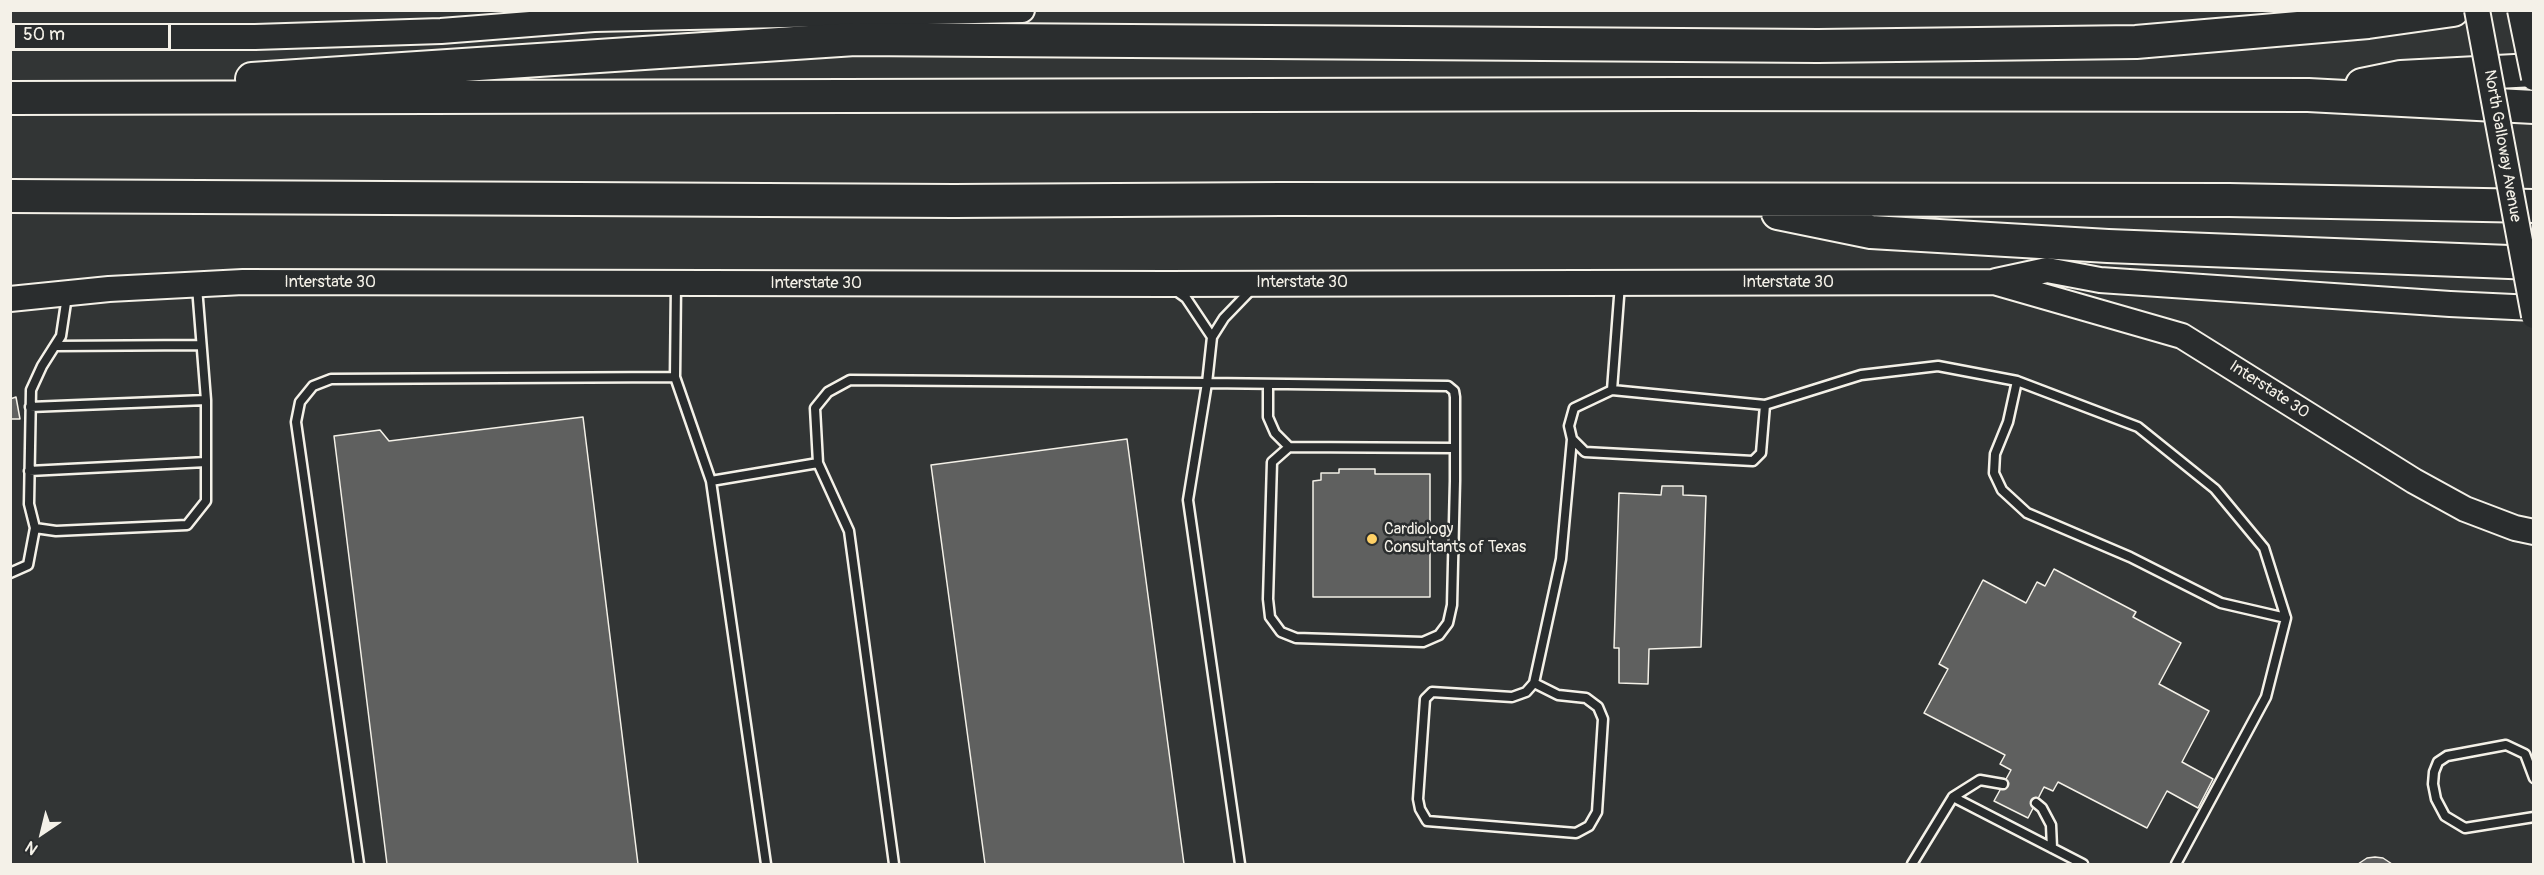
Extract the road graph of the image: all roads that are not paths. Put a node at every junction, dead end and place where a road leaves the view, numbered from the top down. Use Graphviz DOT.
graph roads {
  1 [pos="1022,10"];
  2 [pos="2453,10"];
  3 [pos="2477,10"];
  4 [pos="2520,10"];
  5 [pos="10,37"];
  6 [pos="2534,70"];
  7 [pos="2534,78"];
  8 [pos="2308,96"];
  9 [pos="10,98"];
  10 [pos="140,98"];
  11 [pos="2534,107"];
  12 [pos="10,196"];
  13 [pos="1709,199"];
  14 [pos="2534,206"];
  15 [pos="2534,263"];
  16 [pos="1994,282"];
  17 [pos="1260,283"];
  18 [pos="1620,283"];
  19 [pos="197,284"];
  20 [pos="676,284"];
  21 [pos="1167,284"];
  22 [pos="67,293"];
  23 [pos="10,299"];
  24 [pos="2534,308"];
  25 [pos="2534,316"];
  26 [pos="1212,337"];
  27 [pos="201,345"];
  28 [pos="55,346"];
  29 [pos="675,377"];
  30 [pos="2017,381"];
  31 [pos="1207,383"];
  32 [pos="1268,385"];
  33 [pos="1612,390"];
  34 [pos="207,400"];
  35 [pos="1766,405"];
  36 [pos="30,406"];
  37 [pos="1572,438"];
  38 [pos="1289,447"];
  39 [pos="1455,448"];
  40 [pos="206,462"];
  41 [pos="818,463"];
  42 [pos="29,471"];
  43 [pos="711,481"];
  44 [pos="35,528"];
  45 [pos="2534,532"];
  46 [pos="10,573"];
  47 [pos="2286,618"];
  48 [pos="1534,683"];
  49 [pos="2534,778"];
  50 [pos="2003,784"];
  51 [pos="1953,797"];
  52 [pos="2036,803"];
  53 [pos="2534,817"];
  54 [pos="2052,848"];
  55 [pos="359,864"];
  56 [pos="766,864"];
  57 [pos="894,864"];
  58 [pos="1240,864"];
  59 [pos="1912,864"];
  60 [pos="2083,864"];
  61 [pos="2176,864"];
  1 -- 5 [label="main road"];
  2 -- 10 [label="highway"];
  3 -- 25 [label="main road, North Galloway Avenue, bridge"];
  4 -- 7 [label="main road, bridge"];
  6 -- 8 [label="highway"];
  8 -- 10 [label="highway"];
  8 -- 11 [label="highway"];
  9 -- 10 [label="highway"];
  12 -- 13 [label="highway"];
  13 -- 14 [label="highway"];
  13 -- 15 [label="highway"];
  16 -- 18 [label="main road, Interstate 30"];
  16 -- 24 [label="main road"];
  16 -- 45 [label="main road, Interstate 30"];
  17 -- 18 [label="main road, Interstate 30"];
  17 -- 21 [label="main road, Interstate 30"];
  17 -- 26 [label="lane"];
  18 -- 33 [label="lane"];
  19 -- 20 [label="main road, Interstate 30"];
  19 -- 22 [label="main road, Interstate 30"];
  19 -- 27 [label="lane"];
  20 -- 21 [label="main road, Interstate 30"];
  20 -- 29 [label="lane"];
  21 -- 26 [label="lane"];
  22 -- 23 [label="main road, Interstate 30"];
  22 -- 28 [label="lane"];
  26 -- 31 [label="lane"];
  27 -- 28 [label="lane"];
  27 -- 34 [label="lane"];
  28 -- 36 [label="lane"];
  29 -- 43 [label="lane"];
  29 -- 55 [label="lane"];
  30 -- 35 [label="lane"];
  30 -- 47 [label="lane"];
  30 -- 47 [label="lane"];
  31 -- 32 [label="lane"];
  31 -- 41 [label="lane"];
  31 -- 58 [label="lane"];
  32 -- 38 [label="lane"];
  32 -- 39 [label="lane"];
  33 -- 35 [label="lane"];
  33 -- 37 [label="lane"];
  34 -- 36 [label="lane"];
  34 -- 40 [label="lane"];
  35 -- 37 [label="lane"];
  36 -- 42 [label="lane"];
  37 -- 48 [label="lane"];
  38 -- 39 [label="lane"];
  38 -- 39 [label="lane"];
  40 -- 42 [label="lane"];
  40 -- 44 [label="lane"];
  41 -- 43 [label="lane"];
  41 -- 57 [label="lane"];
  42 -- 44 [label="lane"];
  43 -- 56 [label="lane"];
  44 -- 46 [label="lane"];
  47 -- 61 [label="lane"];
  48 -- 48 [label="lane"];
  49 -- 53 [label="lane"];
  50 -- 51 [label="lane"];
  51 -- 54 [label="lane"];
  51 -- 59 [label="lane"];
  52 -- 54 [label="lane"];
  54 -- 60 [label="lane"];
}
